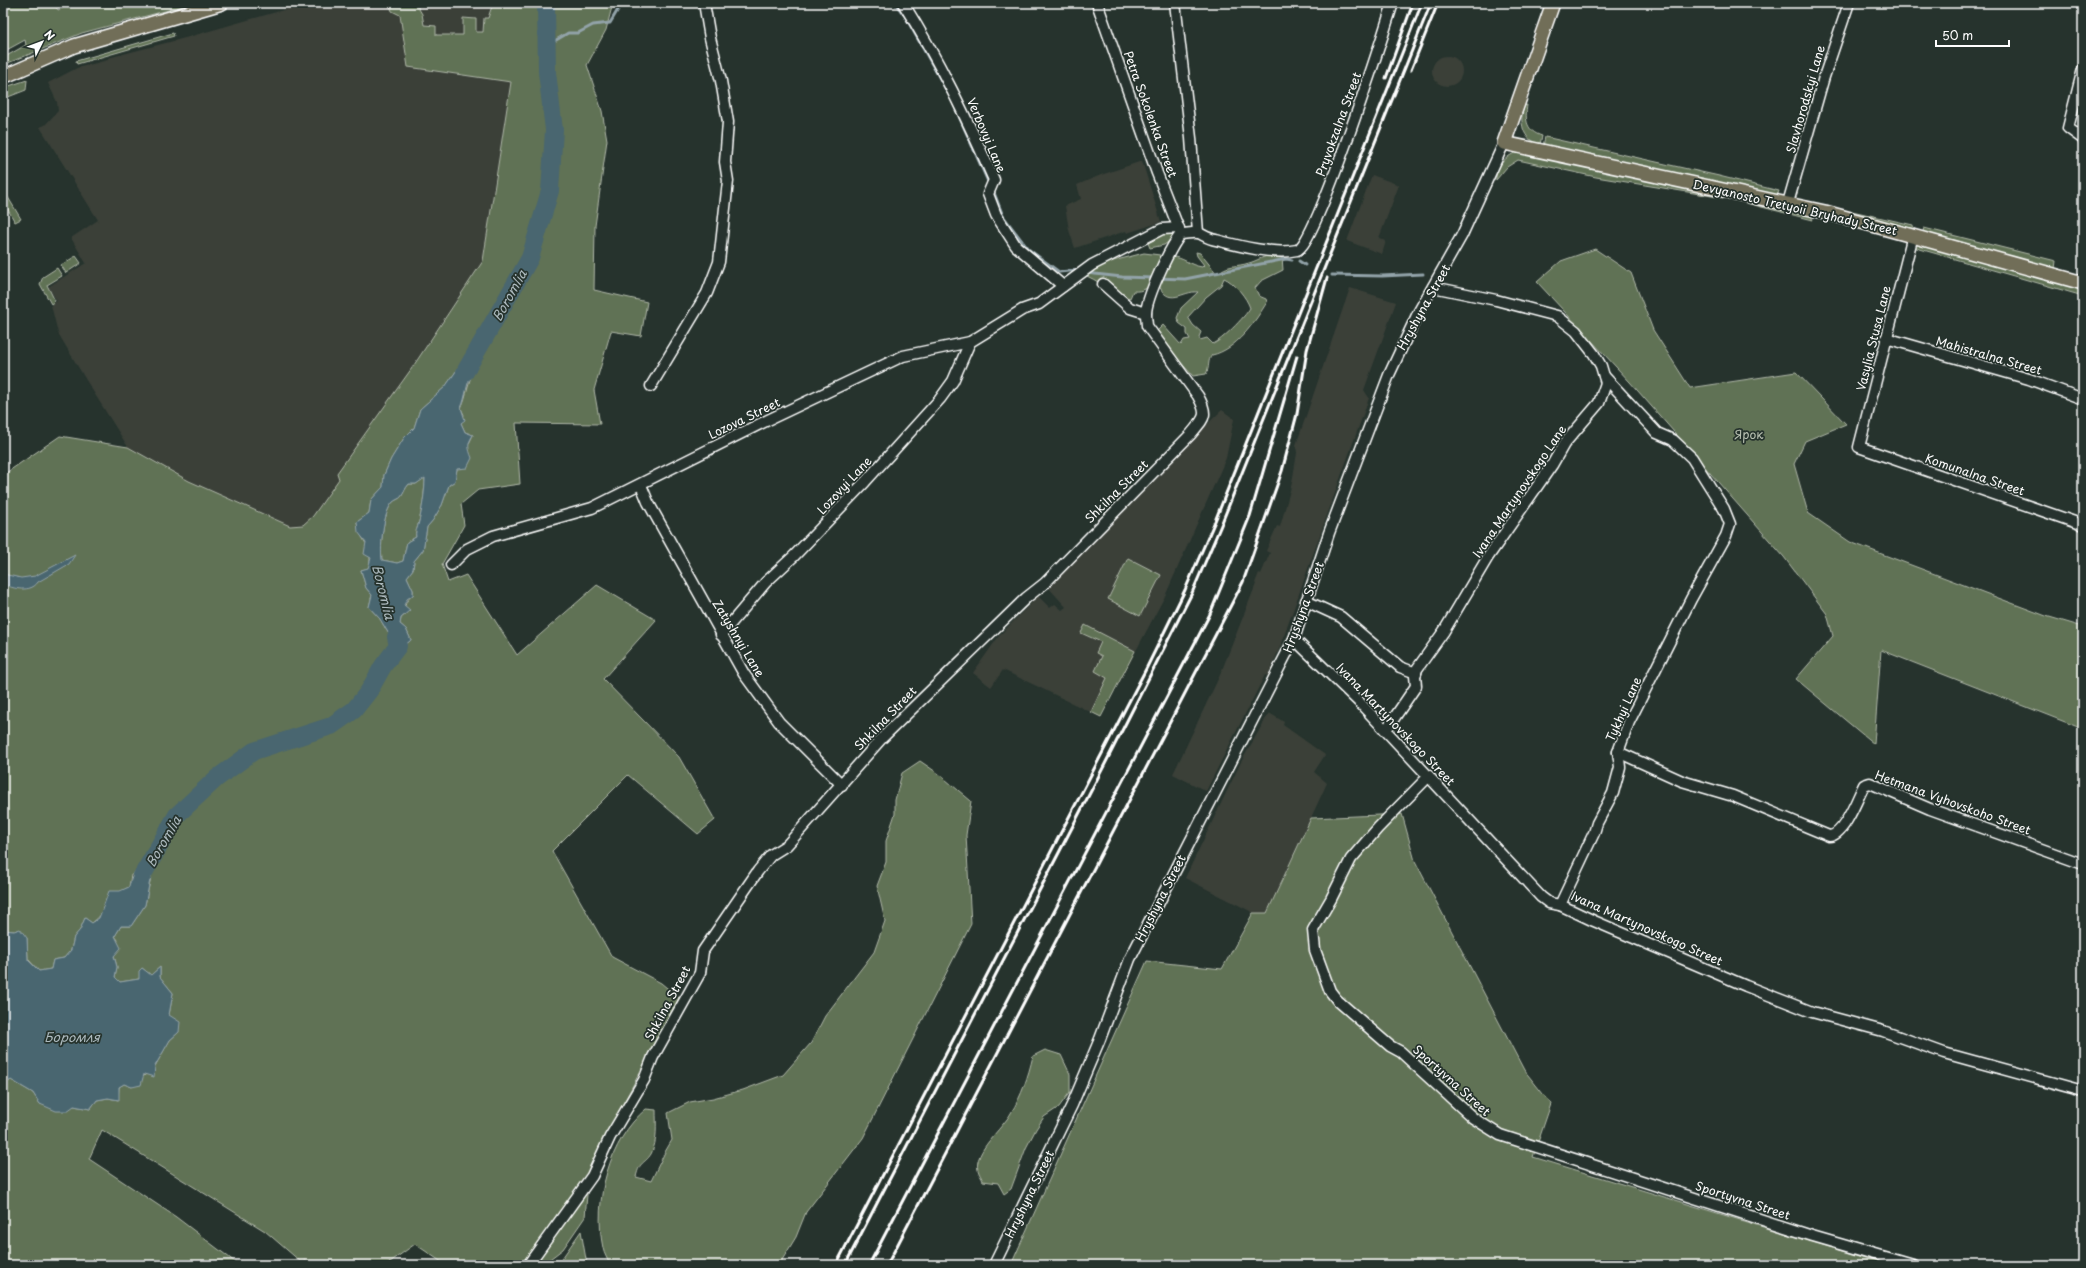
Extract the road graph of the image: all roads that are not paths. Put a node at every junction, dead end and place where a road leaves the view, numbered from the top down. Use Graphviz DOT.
graph roads {
  1 [pos="222,3"];
  2 [pos="704,3"];
  3 [pos="903,3"];
  4 [pos="1097,3"];
  5 [pos="1175,3"];
  6 [pos="1393,3"];
  7 [pos="1553,3"];
  8 [pos="1849,3"];
  9 [pos="2083,69"];
  10 [pos="3,77"];
  11 [pos="2083,139"];
  12 [pos="1504,142"];
  13 [pos="1788,203"];
  14 [pos="1180,231"];
  15 [pos="1198,233"];
  16 [pos="1913,235"];
  17 [pos="2083,283"];
  18 [pos="1103,284"];
  19 [pos="1064,286"];
  20 [pos="1433,287"];
  21 [pos="1146,313"];
  22 [pos="1886,338"];
  23 [pos="970,342"];
  24 [pos="1604,376"];
  25 [pos="651,386"];
  26 [pos="2083,399"];
  27 [pos="1859,447"];
  28 [pos="641,485"];
  29 [pos="2083,525"];
  30 [pos="451,566"];
  31 [pos="1306,601"];
  32 [pos="722,635"];
  33 [pos="1294,639"];
  34 [pos="1416,673"];
  35 [pos="1386,730"];
  36 [pos="1618,752"];
  37 [pos="1429,776"];
  38 [pos="842,784"];
  39 [pos="2083,864"];
  40 [pos="1560,905"];
  41 [pos="2083,1091"];
  42 [pos="528,1265"];
  43 [pos="994,1265"];
  44 [pos="1912,1265"];
  1 -- 10 [label="main road"];
  2 -- 25 [label="street"];
  3 -- 19 [label="street, Verbovyi Lane"];
  4 -- 14 [label="street, Petra Sokolenka Street"];
  5 -- 15 [label="street"];
  6 -- 15 [label="street, Pryvokzalna Street"];
  7 -- 12 [label="main road, Hryshyna Street"];
  8 -- 13 [label="street, Slavhorodskyi Lane"];
  9 -- 11 [label="street"];
  12 -- 13 [label="main road, Devyanosto Tretyoii Bryhady Street"];
  12 -- 20 [label="street, Hryshyna Street"];
  13 -- 16 [label="main road, Devyanosto Tretyoii Bryhady Street"];
  14 -- 15 [label="street, Lozova Street"];
  14 -- 19 [label="street, Lozova Street"];
  14 -- 21 [label="street"];
  16 -- 17 [label="main road, Devyanosto Tretyoii Bryhady Street"];
  16 -- 22 [label="street, Vasylia Stusa Lane"];
  18 -- 21 [label="street"];
  19 -- 23 [label="street, Lozova Street"];
  20 -- 24 [label="street, Ivana Martynovskogo Lane"];
  20 -- 31 [label="street, Hryshyna Street"];
  21 -- 38 [label="street, Shkilna Street"];
  22 -- 26 [label="street, Mahistralna Street"];
  22 -- 27 [label="street, Vasylia Stusa Lane"];
  23 -- 28 [label="street, Lozova Street"];
  23 -- 32 [label="street, Lozovyi Lane"];
  24 -- 34 [label="street, Ivana Martynovskogo Lane"];
  24 -- 36 [label="street, Tykhyi Lane"];
  27 -- 29 [label="street, Komunalna Street"];
  28 -- 30 [label="street, Lozova Street"];
  28 -- 32 [label="street, Zatyshnyi Lane"];
  31 -- 33 [label="street, Hryshyna Street"];
  31 -- 34 [label="street"];
  32 -- 38 [label="street, Zatyshnyi Lane"];
  33 -- 35 [label="street, Ivana Martynovskogo Street"];
  33 -- 43 [label="street, Hryshyna Street"];
  34 -- 35 [label="street, Ivana Martynovskogo Lane"];
  35 -- 37 [label="street, Ivana Martynovskogo Street"];
  36 -- 39 [label="street, Hetmana Vyhovskoho Street"];
  36 -- 40 [label="street, Tykhyi Lane"];
  37 -- 40 [label="street, Ivana Martynovskogo Street"];
  37 -- 44 [label="street, Sportyvna Street"];
  38 -- 42 [label="street, Shkilna Street"];
  40 -- 41 [label="street, Ivana Martynovskogo Street"];
}
